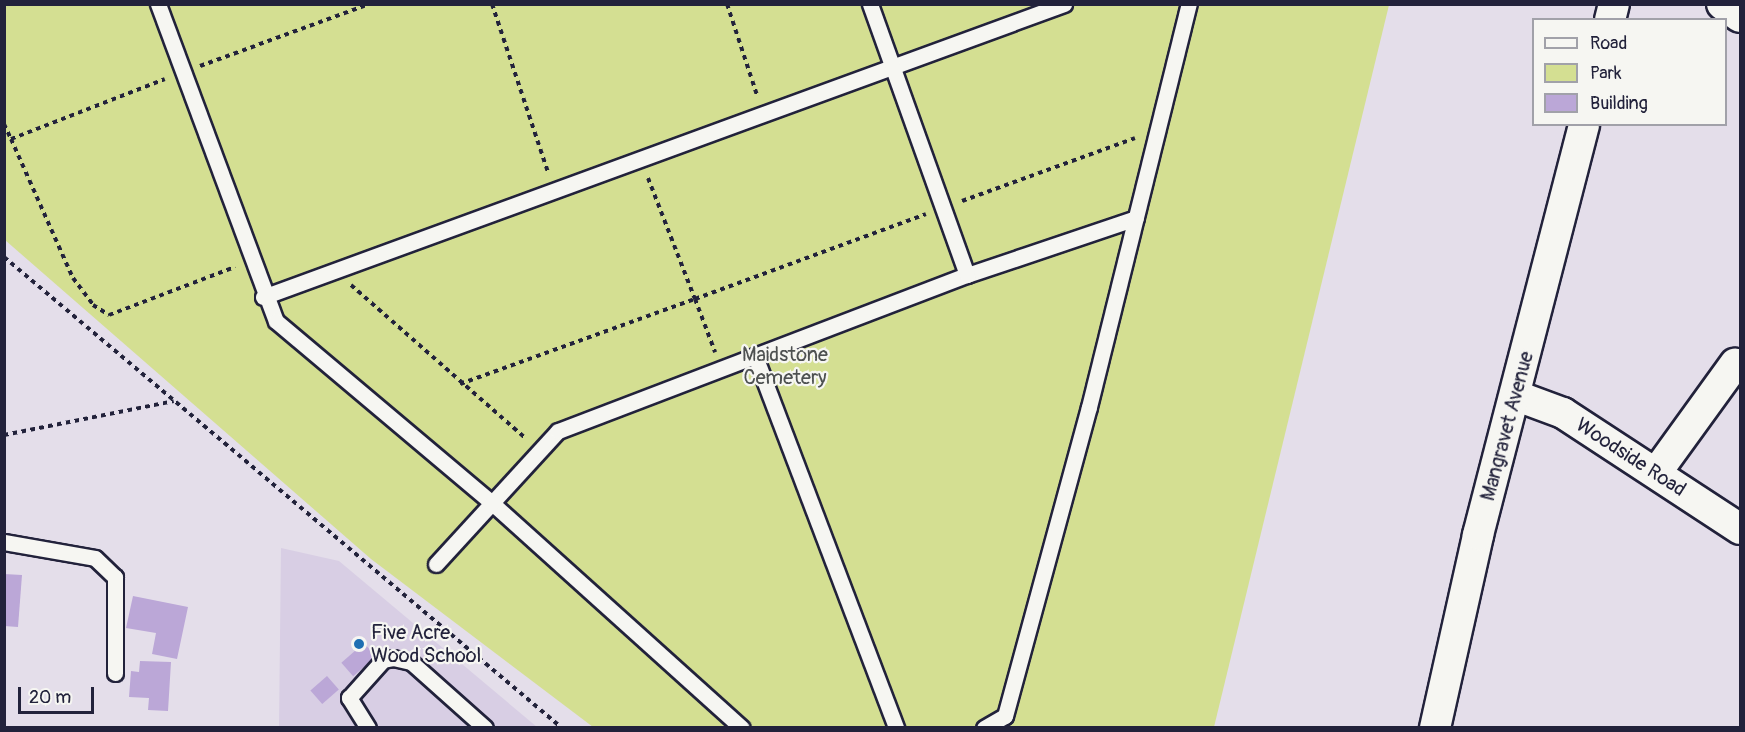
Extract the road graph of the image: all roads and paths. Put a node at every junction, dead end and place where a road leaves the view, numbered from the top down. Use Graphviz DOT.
graph roads {
  1 [pos="158,4"];
  2 [pos="492,4"];
  3 [pos="727,4"];
  4 [pos="870,4"];
  5 [pos="1064,4"];
  6 [pos="1189,4"];
  7 [pos="1722,4"];
  8 [pos="1740,16"];
  9 [pos="893,67"];
  10 [pos="764,116"];
  11 [pos="1584,126"];
  12 [pos="1157,129"];
  13 [pos="11,139"];
  14 [pos="641,160"];
  15 [pos="554,191"];
  16 [pos="943,208"];
  17 [pos="1136,218"];
  18 [pos="4,258"];
  19 [pos="250,261"];
  20 [pos="342,268"];
  21 [pos="967,275"];
  22 [pos="263,297"];
  23 [pos="695,299"];
  24 [pos="755,356"];
  25 [pos="1735,364"];
  26 [pos="721,369"];
  27 [pos="460,384"];
  28 [pos="1516,396"];
  29 [pos="174,401"];
  30 [pos="4,435"];
  31 [pos="540,451"];
  32 [pos="1656,473"];
  33 [pos="492,503"];
  34 [pos="1740,529"];
  35 [pos="4,542"];
  36 [pos="436,564"];
  37 [pos="115,673"];
  38 [pos="368,728"];
  39 [pos="485,728"];
  40 [pos="562,728"];
  41 [pos="742,728"];
  42 [pos="896,728"];
  43 [pos="984,728"];
  44 [pos="1435,728"];
  1 -- 19 [label="lane"];
  2 -- 15 [label="path"];
  3 -- 10 [label="path"];
  4 -- 9 [label="lane"];
  5 -- 9 [label="lane"];
  6 -- 12 [label="lane"];
  7 -- 8 [label="street"];
  9 -- 10 [label="lane"];
  9 -- 16 [label="lane"];
  10 -- 14 [label="lane"];
  11 -- 28 [label="street, Mangravet Avenue"];
  12 -- 16 [label="path"];
  12 -- 17 [label="lane"];
  13 -- 19 [label="path"];
  14 -- 15 [label="lane"];
  14 -- 23 [label="path"];
  15 -- 20 [label="lane"];
  16 -- 21 [label="lane"];
  16 -- 23 [label="path"];
  17 -- 21 [label="lane"];
  17 -- 43 [label="lane"];
  18 -- 29 [label="path"];
  19 -- 22 [label="lane"];
  20 -- 22 [label="lane"];
  20 -- 27 [label="path"];
  21 -- 24 [label="lane"];
  22 -- 33 [label="lane"];
  23 -- 26 [label="path"];
  23 -- 27 [label="path"];
  24 -- 26 [label="lane"];
  24 -- 42 [label="lane"];
  25 -- 32 [label="street"];
  26 -- 31 [label="lane"];
  27 -- 31 [label="path"];
  28 -- 32 [label="street, Woodside Road"];
  28 -- 44 [label="street, Mangravet Avenue"];
  29 -- 30 [label="path"];
  29 -- 40 [label="path"];
  31 -- 33 [label="lane"];
  32 -- 34 [label="street, Woodside Road"];
  33 -- 36 [label="lane"];
  33 -- 41 [label="lane"];
  35 -- 37 [label="lane"];
  38 -- 39 [label="lane"];
}
